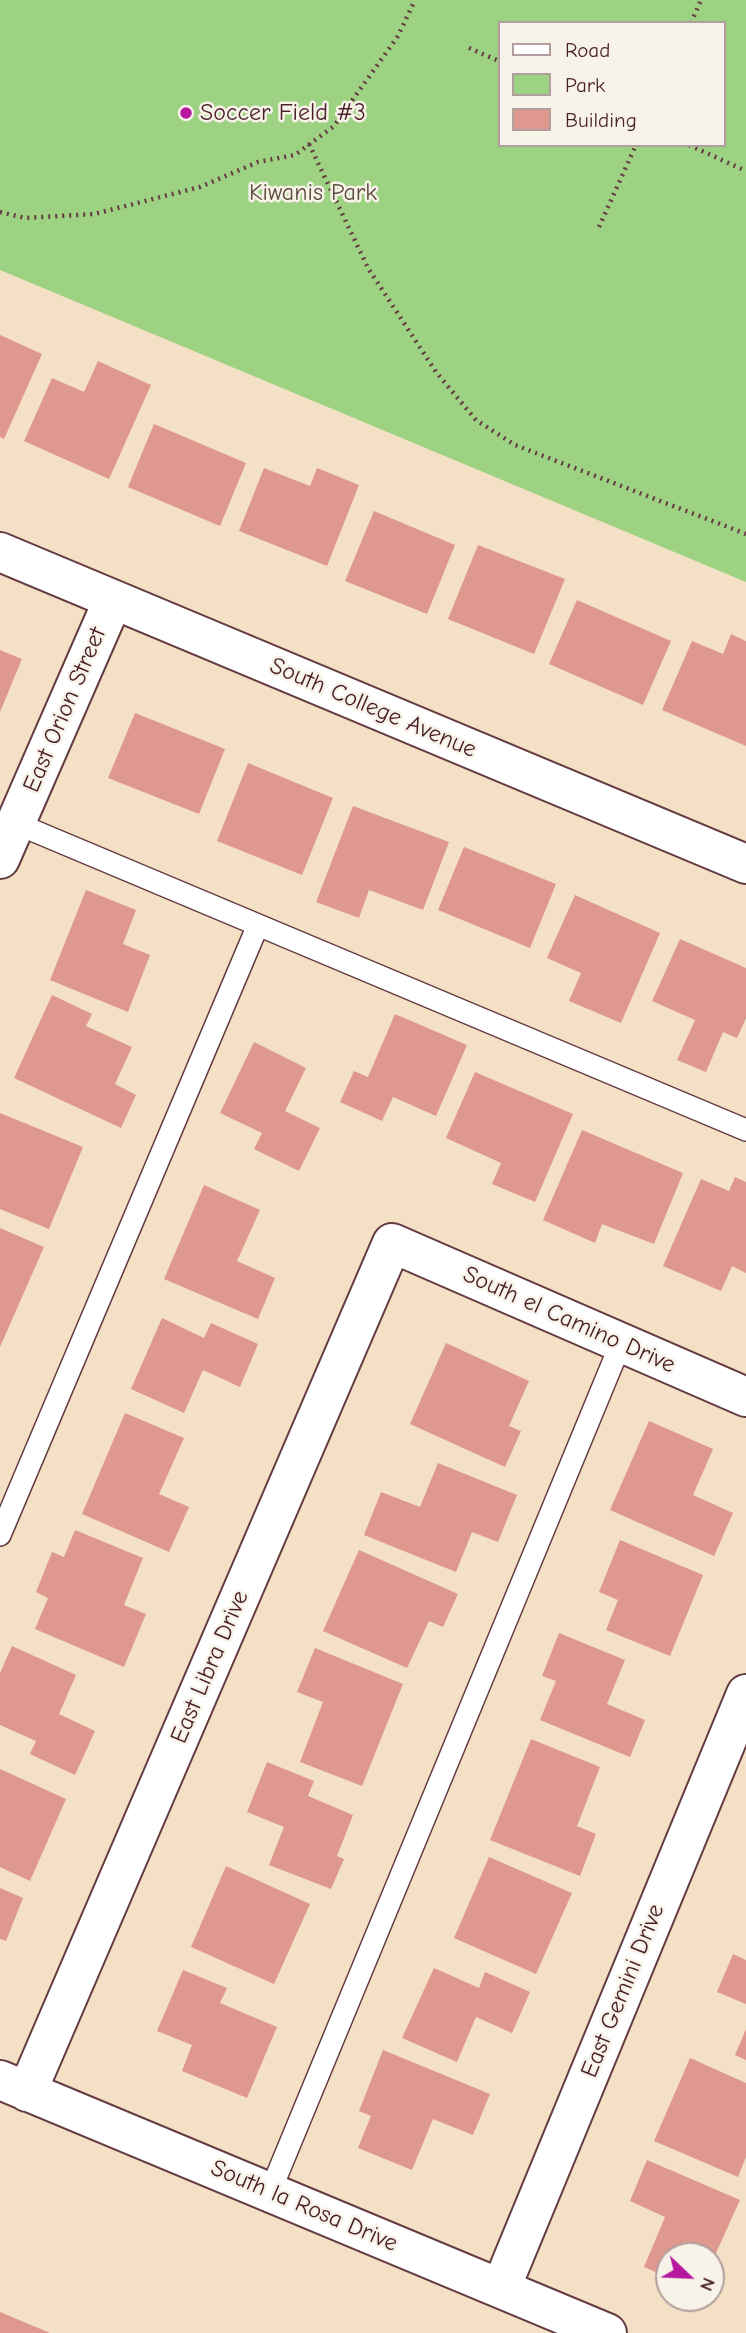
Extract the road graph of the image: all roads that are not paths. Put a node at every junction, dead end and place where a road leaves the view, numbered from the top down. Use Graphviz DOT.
graph roads {
  1 [pos="0,552"];
  2 [pos="113,600"];
  3 [pos="8,820"];
  4 [pos="0,859"];
  5 [pos="746,864"];
  6 [pos="258,925"];
  7 [pos="746,1130"];
  8 [pos="392,1243"];
  9 [pos="621,1343"];
  10 [pos="746,1397"];
  11 [pos="0,1535"];
  12 [pos="746,1694"];
  13 [pos="14,2086"];
  14 [pos="270,2192"];
  15 [pos="501,2288"];
  16 [pos="607,2333"];
  1 -- 2 [label="street, South College Avenue"];
  2 -- 3 [label="street, East Orion Street"];
  2 -- 5 [label="street, South College Avenue"];
  3 -- 4 [label="street, East Orion Street"];
  3 -- 6 [label="lane"];
  6 -- 7 [label="lane"];
  6 -- 11 [label="lane"];
  8 -- 9 [label="street, South el Camino Drive"];
  8 -- 13 [label="street, East Libra Drive"];
  9 -- 10 [label="street, South el Camino Drive"];
  9 -- 14 [label="lane"];
  12 -- 15 [label="street, East Gemini Drive"];
  13 -- 14 [label="street, South la Rosa Drive"];
  14 -- 15 [label="street, South la Rosa Drive"];
  15 -- 16 [label="street, South la Rosa Drive"];
}
